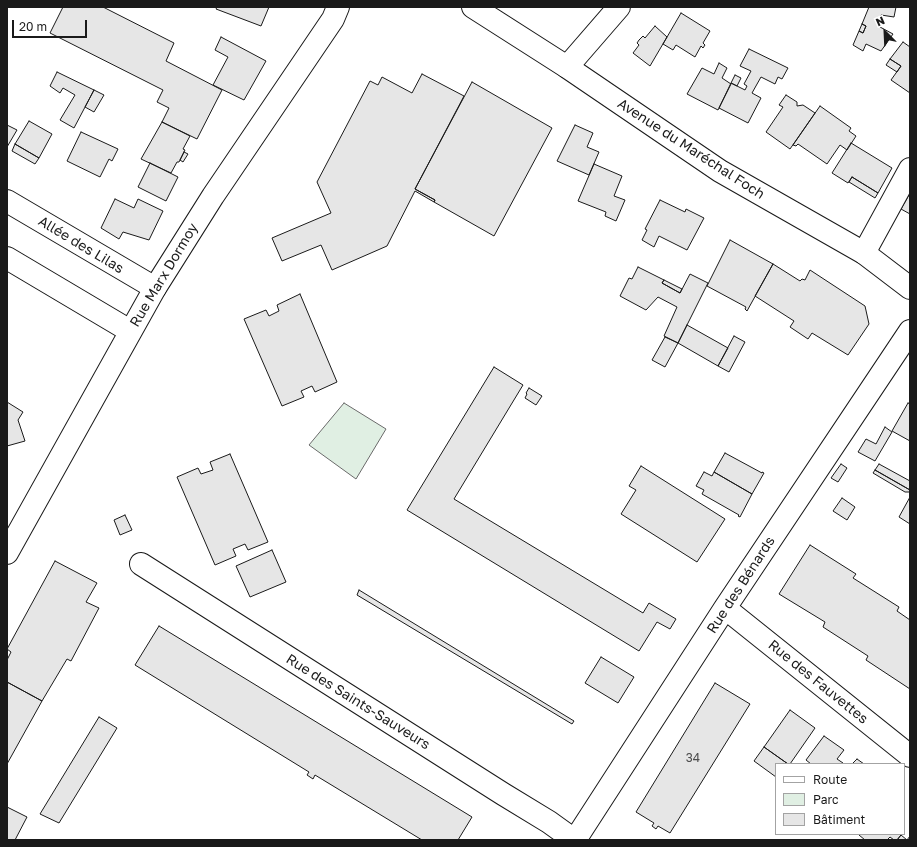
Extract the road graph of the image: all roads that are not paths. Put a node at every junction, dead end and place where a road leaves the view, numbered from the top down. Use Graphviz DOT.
graph roads {
  1 [pos="338,7"];
  2 [pos="473,7"];
  3 [pos="619,7"];
  4 [pos="567,67"];
  5 [pos="910,169"];
  6 [pos="7,201"];
  7 [pos="864,253"];
  8 [pos="7,258"];
  9 [pos="155,288"];
  10 [pos="910,288"];
  11 [pos="130,331"];
  12 [pos="910,331"];
  13 [pos="7,553"];
  14 [pos="141,564"];
  15 [pos="725,608"];
  16 [pos="910,756"];
  17 [pos="575,840"];
  1 -- 9 [label="street, Rue Marx Dormoy"];
  2 -- 4 [label="street, Avenue du Maréchal Foch"];
  3 -- 4 [label="street"];
  4 -- 7 [label="street, Avenue du Maréchal Foch"];
  5 -- 7 [label="street"];
  6 -- 9 [label="street, Allée des Lilas"];
  7 -- 10 [label="street, Avenue du Maréchal Foch"];
  8 -- 11 [label="street"];
  9 -- 11 [label="street, Rue Marx Dormoy"];
  11 -- 13 [label="street, Rue Marx Dormoy"];
  12 -- 15 [label="street, Rue des Bénards"];
  14 -- 17 [label="street, Rue des Saints-Sauveurs"];
  15 -- 16 [label="street, Rue des Fauvettes"];
  15 -- 17 [label="street, Rue des Bénards"];
}
